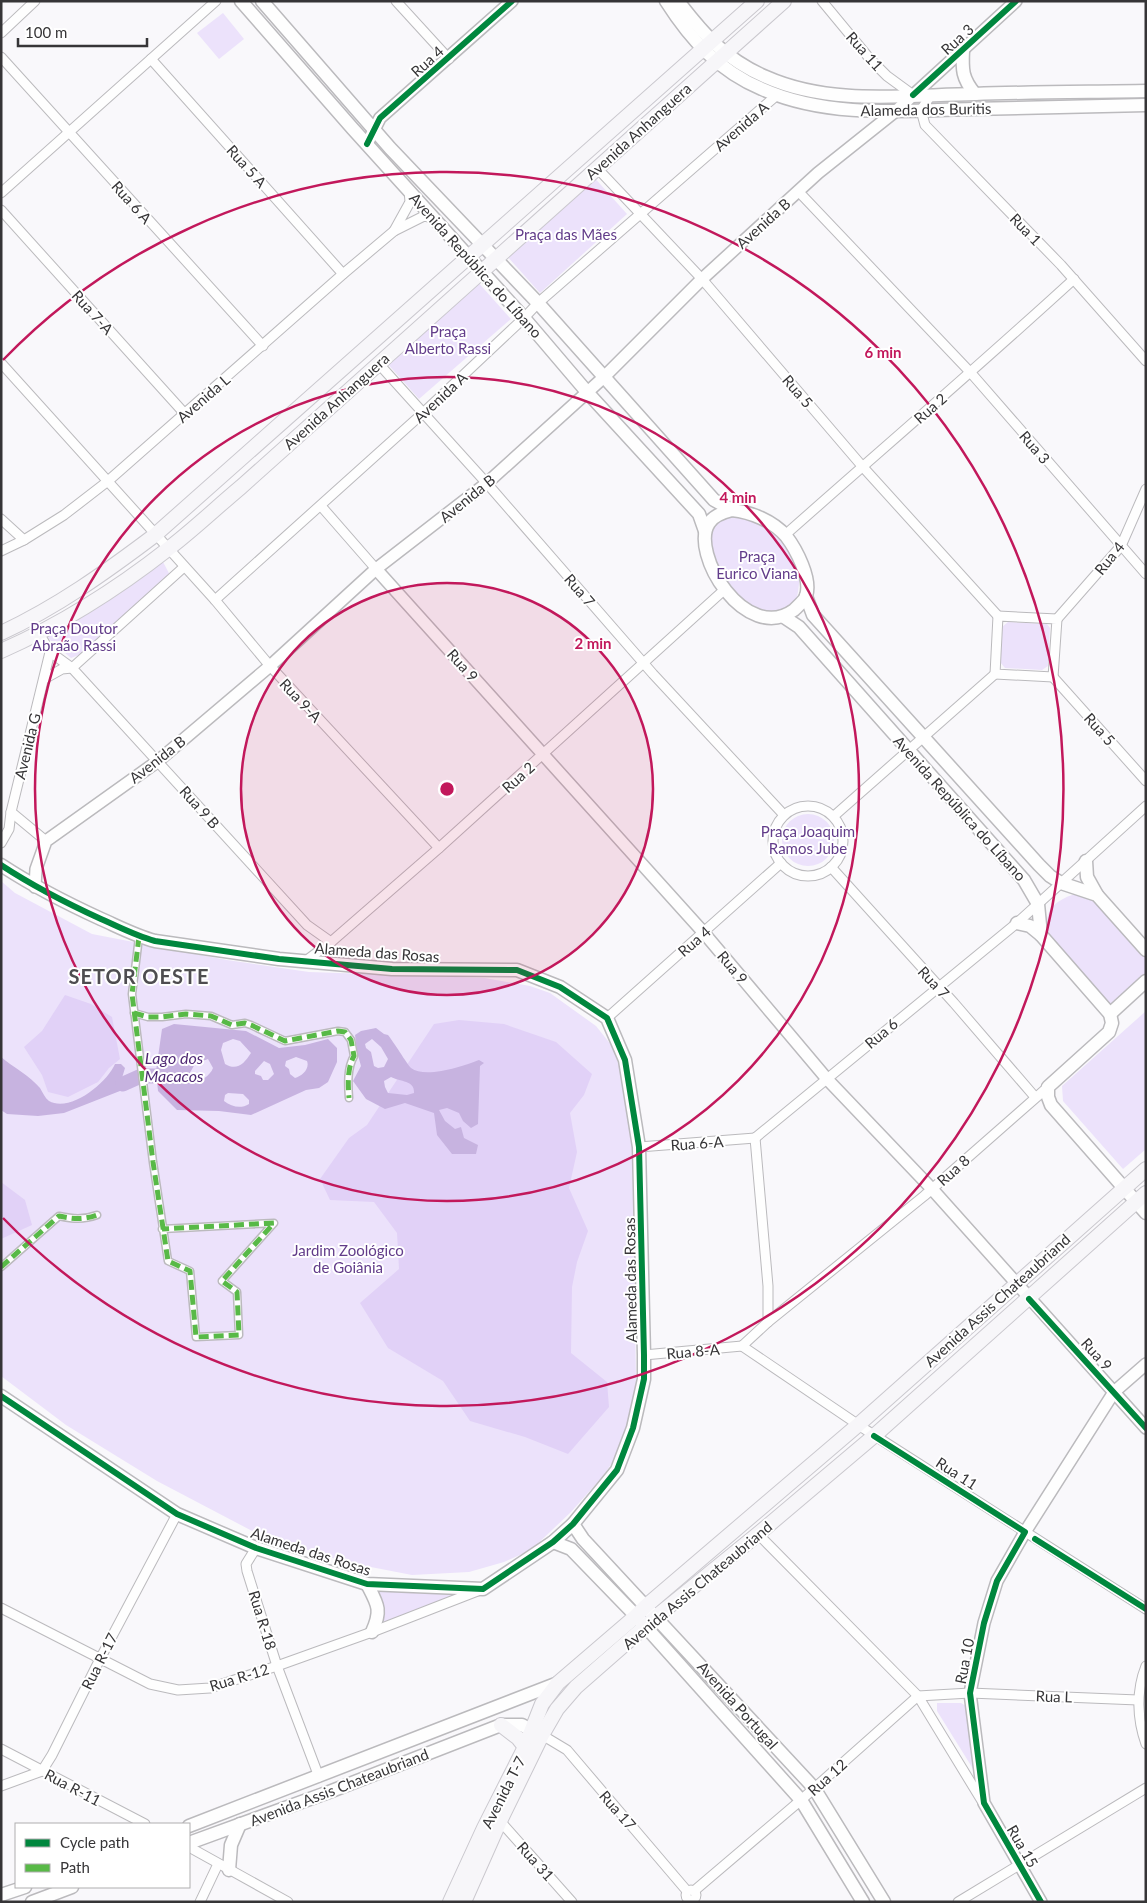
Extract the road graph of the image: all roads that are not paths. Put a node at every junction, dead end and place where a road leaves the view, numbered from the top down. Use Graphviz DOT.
graph roads {
  1 [pos="36,1"];
  2 [pos="216,1"];
  3 [pos="241,1"];
  4 [pos="262,1"];
  5 [pos="396,1"];
  6 [pos="512,1"];
  7 [pos="666,1"];
  8 [pos="678,1"];
  9 [pos="757,1"];
  10 [pos="784,1"];
  11 [pos="822,1"];
  12 [pos="1016,1"];
  13 [pos="1,32"];
  14 [pos="707,46"];
  15 [pos="963,50"];
  16 [pos="1,57"];
  17 [pos="721,58"];
  18 [pos="151,59"];
  19 [pos="448,59"];
  20 [pos="1146,91"];
  21 [pos="975,94"];
  22 [pos="777,95"];
  23 [pos="930,95"];
  24 [pos="905,103"];
  25 [pos="1146,105"];
  26 [pos="921,110"];
  27 [pos="374,130"];
  28 [pos="68,133"];
  29 [pos="367,144"];
  30 [pos="597,168"];
  31 [pos="409,189"];
  32 [pos="798,191"];
  33 [pos="1,193"];
  34 [pos="1,210"];
  35 [pos="640,213"];
  36 [pos="434,218"];
  37 [pos="394,231"];
  38 [pos="484,245"];
  39 [pos="469,258"];
  40 [pos="495,259"];
  41 [pos="482,272"];
  42 [pos="343,274"];
  43 [pos="702,279"];
  44 [pos="1074,279"];
  45 [pos="538,303"];
  46 [pos="524,318"];
  47 [pos="262,346"];
  48 [pos="1146,361"];
  49 [pos="1,362"];
  50 [pos="378,363"];
  51 [pos="971,373"];
  52 [pos="603,378"];
  53 [pos="587,392"];
  54 [pos="423,413"];
  55 [pos="185,414"];
  56 [pos="862,466"];
  57 [pos="108,481"];
  58 [pos="487,483"];
  59 [pos="1146,489"];
  60 [pos="321,506"];
  61 [pos="732,510"];
  62 [pos="1,519"];
  63 [pos="705,531"];
  64 [pos="155,535"];
  65 [pos="785,535"];
  66 [pos="24,540"];
  67 [pos="1121,546"];
  68 [pos="168,549"];
  69 [pos="1,551"];
  70 [pos="184,566"];
  71 [pos="376,569"];
  72 [pos="1146,574"];
  73 [pos="724,590"];
  74 [pos="806,596"];
  75 [pos="215,600"];
  76 [pos="998,616"];
  77 [pos="784,617"];
  78 [pos="1056,619"];
  79 [pos="1,633"];
  80 [pos="40,635"];
  81 [pos="1,651"];
  82 [pos="50,652"];
  83 [pos="644,663"];
  84 [pos="270,666"];
  85 [pos="72,668"];
  86 [pos="862,668"];
  87 [pos="995,674"];
  88 [pos="1053,677"];
  89 [pos="44,679"];
  90 [pos="847,682"];
  91 [pos="924,737"];
  92 [pos="908,751"];
  93 [pos="544,754"];
  94 [pos="158,761"];
  95 [pos="1146,781"];
  96 [pos="1146,806"];
  97 [pos="11,812"];
  98 [pos="784,815"];
  99 [pos="834,816"];
  100 [pos="46,841"];
  101 [pos="1,842"];
  102 [pos="438,848"];
  103 [pos="1086,861"];
  104 [pos="781,863"];
  105 [pos="1,865"];
  106 [pos="831,867"];
  107 [pos="1061,883"];
  108 [pos="35,887"];
  109 [pos="1097,895"];
  110 [pos="1038,904"];
  111 [pos="1017,923"];
  112 [pos="704,933"];
  113 [pos="1041,935"];
  114 [pos="139,937"];
  115 [pos="331,942"];
  116 [pos="1146,950"];
  117 [pos="307,960"];
  118 [pos="1146,981"];
  119 [pos="938,987"];
  120 [pos="134,1013"];
  121 [pos="1110,1014"];
  122 [pos="607,1018"];
  123 [pos="827,1079"];
  124 [pos="1048,1087"];
  125 [pos="1035,1097"];
  126 [pos="349,1098"];
  127 [pos="754,1138"];
  128 [pos="639,1147"];
  129 [pos="1146,1169"];
  130 [pos="1124,1188"];
  131 [pos="932,1189"];
  132 [pos="1141,1197"];
  133 [pos="1146,1213"];
  134 [pos="97,1215"];
  135 [pos="162,1229"];
  136 [pos="1,1267"];
  137 [pos="1016,1283"];
  138 [pos="1029,1298"];
  139 [pos="768,1322"];
  140 [pos="742,1346"];
  141 [pos="644,1355"];
  142 [pos="1146,1364"];
  143 [pos="1114,1392"];
  144 [pos="2,1399"];
  145 [pos="858,1425"];
  146 [pos="1146,1428"];
  147 [pos="874,1436"];
  148 [pos="177,1514"];
  149 [pos="573,1524"];
  150 [pos="1025,1532"];
  151 [pos="758,1534"];
  152 [pos="583,1539"];
  153 [pos="553,1542"];
  154 [pos="256,1548"];
  155 [pos="571,1549"];
  156 [pos="367,1584"];
  157 [pos="482,1589"];
  158 [pos="1,1608"];
  159 [pos="1146,1609"];
  160 [pos="641,1611"];
  161 [pos="657,1616"];
  162 [pos="646,1627"];
  163 [pos="372,1632"];
  164 [pos="100,1659"];
  165 [pos="277,1666"];
  166 [pos="1146,1666"];
  167 [pos="558,1683"];
  168 [pos="970,1693"];
  169 [pos="918,1696"];
  170 [pos="1138,1700"];
  171 [pos="501,1725"];
  172 [pos="537,1733"];
  173 [pos="1146,1744"];
  174 [pos="526,1747"];
  175 [pos="1,1749"];
  176 [pos="42,1771"];
  177 [pos="318,1777"];
  178 [pos="1,1786"];
  179 [pos="814,1788"];
  180 [pos="1146,1788"];
  181 [pos="801,1800"];
  182 [pos="984,1803"];
  183 [pos="500,1821"];
  184 [pos="144,1823"];
  185 [pos="240,1824"];
  186 [pos="190,1826"];
  187 [pos="190,1843"];
  188 [pos="190,1848"];
  189 [pos="1018,1864"];
  190 [pos="224,1867"];
  191 [pos="22,1888"];
  192 [pos="69,1888"];
  193 [pos="1,1896"];
  194 [pos="690,1898"];
  195 [pos="32,1902"];
  196 [pos="200,1902"];
  197 [pos="288,1902"];
  198 [pos="450,1902"];
  199 [pos="464,1902"];
  200 [pos="572,1902"];
  201 [pos="863,1902"];
  202 [pos="884,1902"];
  203 [pos="958,1902"];
  204 [pos="1041,1902"];
  1 -- 13 [label="street"];
  2 -- 18 [label="street"];
  3 -- 29 [label="main road, Avenida República do Líbano"];
  4 -- 27 [label="main road, Avenida República do Líbano"];
  5 -- 19 [label="street"];
  6 -- 19 [label="street, Rua 4"];
  7 -- 14 [label="main road"];
  8 -- 14 [label="main road"];
  9 -- 14 [label="main road, Avenida Anhanguera"];
  10 -- 17 [label="main road, Avenida Anhanguera"];
  11 -- 24 [label="street, Rua 11"];
  12 -- 15 [label="street, Rua 3"];
  14 -- 17 [label="main road"];
  14 -- 38 [label="main road, Avenida Anhanguera"];
  15 -- 21 [label="main road"];
  15 -- 24 [label="street, Rua 3"];
  16 -- 28 [label="street, Rua 6 A"];
  17 -- 22 [label="main road, Alameda dos Buritis"];
  17 -- 24 [label="main road, Alameda dos Buritis"];
  17 -- 30 [label="main road, Avenida Anhanguera"];
  18 -- 28 [label="street"];
  18 -- 42 [label="street, Rua 5 A"];
  19 -- 27 [label="street, Rua 4"];
  20 -- 21 [label="main road, Alameda dos Buritis"];
  21 -- 23 [label="main road, Alameda dos Buritis"];
  22 -- 24 [label="main road, Alameda dos Buritis"];
  22 -- 35 [label="street, Avenida A"];
  23 -- 24 [label="main road, Alameda dos Buritis"];
  23 -- 26 [label="street"];
  24 -- 26 [label="main road, Alameda dos Buritis"];
  24 -- 32 [label="street, Avenida B"];
  25 -- 26 [label="main road, Alameda dos Buritis"];
  26 -- 44 [label="street, Rua 1"];
  27 -- 29 [label="street, Rua 4"];
  27 -- 38 [label="main road, Avenida República do Líbano"];
  28 -- 33 [label="street"];
  28 -- 47 [label="street, Rua 6 A"];
  29 -- 31 [label="main road, Avenida República do Líbano"];
  30 -- 35 [label="street, Rua 5"];
  30 -- 40 [label="main road, Avenida Anhanguera"];
  31 -- 36 [label="main road, Avenida República do Líbano"];
  31 -- 37 [label="street, Avenida L"];
  32 -- 43 [label="street, Avenida B"];
  32 -- 51 [label="street, Rua 3"];
  34 -- 55 [label="street, Rua 7-A"];
  35 -- 43 [label="street, Rua 5"];
  35 -- 45 [label="street, Avenida A"];
  36 -- 37 [label="street, Avenida L"];
  36 -- 39 [label="main road, Avenida República do Líbano"];
  37 -- 42 [label="street, Avenida L"];
  38 -- 39 [label="main road, Avenida Anhanguera"];
  38 -- 40 [label="main road, Avenida República do Líbano"];
  39 -- 41 [label="main road, Avenida República do Líbano"];
  39 -- 64 [label="main road, Avenida Anhanguera"];
  40 -- 41 [label="main road, Avenida Anhanguera"];
  40 -- 45 [label="main road, Avenida República do Líbano"];
  41 -- 46 [label="main road, Avenida República do Líbano"];
  41 -- 50 [label="main road, Avenida Anhanguera"];
  42 -- 47 [label="street, Avenida L"];
  43 -- 52 [label="street, Avenida B"];
  43 -- 56 [label="street, Rua 5"];
  44 -- 48 [label="street, Rua 1"];
  44 -- 51 [label="street, Rua 2"];
  45 -- 46 [label="street, Avenida A"];
  45 -- 52 [label="main road, Avenida República do Líbano"];
  46 -- 53 [label="main road, Avenida República do Líbano"];
  46 -- 54 [label="street, Avenida A"];
  47 -- 55 [label="street, Avenida L"];
  49 -- 57 [label="street"];
  50 -- 54 [label="street, Rua 7"];
  50 -- 68 [label="main road, Avenida Anhanguera"];
  51 -- 56 [label="street, Rua 2"];
  51 -- 67 [label="street, Rua 3"];
  52 -- 53 [label="street, Avenida B"];
  52 -- 61 [label="main road, Avenida República do Líbano"];
  53 -- 58 [label="street, Avenida B"];
  53 -- 63 [label="main road, Avenida República do Líbano"];
  54 -- 58 [label="street, Rua 7"];
  54 -- 60 [label="street, Avenida A"];
  55 -- 57 [label="street, Avenida L"];
  56 -- 65 [label="street, Rua 2"];
  56 -- 76 [label="street, Rua 5"];
  57 -- 64 [label="street"];
  57 -- 66 [label="street, Avenida L"];
  58 -- 71 [label="street, Avenida B"];
  58 -- 83 [label="street, Rua 7"];
  59 -- 67 [label="street, Rua 4"];
  60 -- 71 [label="street, Rua 9"];
  60 -- 75 [label="street, Avenida A"];
  61 -- 63 [label="main road"];
  61 -- 65 [label="main road"];
  62 -- 66 [label="street"];
  63 -- 73 [label="main road"];
  64 -- 68 [label="street, Rua 9-A"];
  64 -- 79 [label="main road, Avenida Anhanguera"];
  65 -- 74 [label="main road"];
  66 -- 69 [label="street, Avenida L"];
  67 -- 72 [label="street, Rua 3"];
  67 -- 78 [label="street, Rua 4"];
  68 -- 70 [label="street, Rua 9-A"];
  68 -- 80 [label="main road, Avenida Anhanguera"];
  70 -- 75 [label="street, Rua 9-A"];
  70 -- 85 [label="street"];
  71 -- 84 [label="street, Avenida B"];
  71 -- 93 [label="street, Rua 9"];
  73 -- 77 [label="main road"];
  73 -- 83 [label="street, Rua 2"];
  74 -- 77 [label="main road"];
  74 -- 86 [label="main road, Avenida República do Líbano"];
  75 -- 84 [label="street, Rua 9-A"];
  76 -- 78 [label="street"];
  76 -- 87 [label="street"];
  77 -- 90 [label="main road, Avenida República do Líbano"];
  78 -- 88 [label="street"];
  80 -- 81 [label="main road, Avenida Anhanguera"];
  80 -- 82 [label="street"];
  82 -- 85 [label="street, Rua 9 B"];
  82 -- 89 [label="street, Avenida G"];
  83 -- 93 [label="street, Rua 2"];
  83 -- 98 [label="street, Rua 7"];
  84 -- 94 [label="street, Avenida B"];
  84 -- 102 [label="street, Rua 9-A"];
  85 -- 89 [label="street"];
  85 -- 94 [label="street, Rua 9 B"];
  86 -- 90 [label="main road"];
  86 -- 91 [label="main road, Avenida República do Líbano"];
  87 -- 88 [label="street"];
  87 -- 91 [label="street"];
  88 -- 95 [label="street, Rua 5"];
  89 -- 97 [label="street, Avenida G"];
  90 -- 92 [label="main road, Avenida República do Líbano"];
  91 -- 92 [label="street"];
  91 -- 107 [label="main road, Avenida República do Líbano"];
  92 -- 99 [label="street"];
  92 -- 110 [label="main road, Avenida República do Líbano"];
  93 -- 102 [label="street, Rua 2"];
  93 -- 112 [label="street, Rua 9"];
  94 -- 100 [label="street, Avenida B"];
  94 -- 115 [label="street, Rua 9 B"];
  96 -- 103 [label="street, Rua 6"];
  97 -- 100 [label="street"];
  97 -- 101 [label="street, Avenida G"];
  98 -- 99 [label="street"];
  98 -- 104 [label="street"];
  99 -- 106 [label="street"];
  100 -- 108 [label="street"];
  102 -- 115 [label="street, Rua 2"];
  103 -- 107 [label="street, Rua 6"];
  103 -- 109 [label="main road"];
  104 -- 106 [label="street"];
  104 -- 112 [label="street, Rua 4"];
  105 -- 108 [label="main road, Alameda das Rosas"];
  106 -- 119 [label="street, Rua 7"];
  107 -- 109 [label="main road, Avenida República do Líbano"];
  107 -- 110 [label="street, Rua 6"];
  108 -- 114 [label="main road, Alameda das Rosas"];
  109 -- 116 [label="main road, Avenida República do Líbano"];
  110 -- 111 [label="street, Rua 6"];
  110 -- 113 [label="main road, Avenida República do Líbano"];
  111 -- 113 [label="main road"];
  111 -- 119 [label="street, Rua 6"];
  112 -- 122 [label="street, Rua 4"];
  112 -- 123 [label="street, Rua 9"];
  113 -- 121 [label="main road"];
  114 -- 117 [label="main road, Alameda das Rosas"];
  114 -- 120 [label="street"];
  115 -- 117 [label="street, Rua 2"];
  117 -- 122 [label="main road, Alameda das Rosas"];
  118 -- 121 [label="main road"];
  119 -- 123 [label="street, Rua 6"];
  119 -- 125 [label="street, Rua 7"];
  120 -- 126 [label="street"];
  120 -- 135 [label="street"];
  121 -- 124 [label="main road, Rua 8"];
  122 -- 128 [label="main road, Alameda das Rosas"];
  123 -- 127 [label="street, Rua 6"];
  123 -- 131 [label="street, Rua 9"];
  124 -- 125 [label="street, Rua 8"];
  124 -- 130 [label="main road"];
  125 -- 131 [label="street, Rua 8"];
  127 -- 128 [label="street, Rua 6-A"];
  127 -- 139 [label="street"];
  128 -- 141 [label="main road, Alameda das Rosas"];
  129 -- 130 [label="main road, Avenida Assis Chateaubriand"];
  130 -- 132 [label="main road"];
  130 -- 137 [label="main road, Avenida Assis Chateaubriand"];
  131 -- 137 [label="street, Rua 9"];
  131 -- 139 [label="street, Rua 8"];
  132 -- 133 [label="main road"];
  132 -- 138 [label="main road, Avenida Assis Chateaubriand"];
  134 -- 136 [label="street"];
  135 -- 135 [label="street"];
  137 -- 138 [label="street, Rua 9"];
  137 -- 145 [label="main road, Avenida Assis Chateaubriand"];
  138 -- 143 [label="street, Rua 9"];
  138 -- 147 [label="main road, Avenida Assis Chateaubriand"];
  139 -- 140 [label="street, Rua 8"];
  140 -- 141 [label="street, Rua 8-A"];
  140 -- 145 [label="street, Rua 11"];
  141 -- 149 [label="main road, Alameda das Rosas"];
  142 -- 143 [label="street, Rua 10"];
  143 -- 146 [label="street, Rua 9"];
  143 -- 150 [label="street, Rua 10"];
  144 -- 148 [label="main road, Alameda das Rosas"];
  145 -- 147 [label="street, Rua 11"];
  145 -- 160 [label="main road, Avenida Assis Chateaubriand"];
  147 -- 150 [label="street, Rua 11"];
  147 -- 151 [label="main road, Avenida Assis Chateaubriand"];
  148 -- 154 [label="main road, Alameda das Rosas"];
  148 -- 164 [label="street, Rua R-17"];
  149 -- 152 [label="main road, Avenida Portugal"];
  149 -- 153 [label="main road, Alameda das Rosas"];
  150 -- 159 [label="street, Rua 11"];
  150 -- 168 [label="street, Rua 10"];
  151 -- 161 [label="main road, Avenida Assis Chateaubriand"];
  151 -- 169 [label="street, Rua 15"];
  152 -- 155 [label="main road"];
  152 -- 160 [label="main road, Avenida Portugal"];
  153 -- 155 [label="main road, Avenida Portugal"];
  153 -- 157 [label="main road, Alameda das Rosas"];
  154 -- 156 [label="main road, Alameda das Rosas"];
  154 -- 165 [label="street, Rua R-18"];
  155 -- 160 [label="main road, Avenida Portugal"];
  156 -- 157 [label="main road, Alameda das Rosas"];
  156 -- 163 [label="main road"];
  157 -- 163 [label="street, Rua R-12"];
  158 -- 164 [label="street, Rua R-12"];
  160 -- 161 [label="main road, Avenida Portugal"];
  160 -- 162 [label="main road, Avenida Portugal"];
  160 -- 167 [label="main road, Avenida Assis Chateaubriand"];
  161 -- 162 [label="main road, Avenida Assis Chateaubriand"];
  161 -- 179 [label="main road, Avenida Portugal"];
  162 -- 172 [label="main road, Avenida Assis Chateaubriand"];
  162 -- 181 [label="main road, Avenida Portugal"];
  163 -- 165 [label="street, Rua R-12"];
  164 -- 165 [label="street, Rua R-12"];
  164 -- 176 [label="street, Rua R-17"];
  165 -- 177 [label="street, Rua R-18"];
  166 -- 170 [label="street"];
  167 -- 172 [label="main road, Avenida T-7"];
  167 -- 177 [label="main road, Avenida Assis Chateaubriand"];
  168 -- 169 [label="street"];
  168 -- 170 [label="street, Rua L"];
  168 -- 182 [label="street, Rua 10"];
  169 -- 179 [label="street, Rua 12"];
  169 -- 182 [label="street, Rua 15"];
  170 -- 173 [label="street"];
  171 -- 172 [label="main road, Avenida Assis Chateaubriand"];
  171 -- 174 [label="main road"];
  171 -- 185 [label="main road, Avenida Assis Chateaubriand"];
  172 -- 174 [label="main road, Avenida T-7"];
  172 -- 183 [label="main road, Avenida T-7"];
  172 -- 194 [label="street, Rua 17"];
  174 -- 198 [label="main road, Avenida T-7"];
  175 -- 176 [label="street, Rua R-11"];
  176 -- 178 [label="street"];
  176 -- 184 [label="street, Rua R-11"];
  177 -- 186 [label="main road, Avenida Assis Chateaubriand"];
  179 -- 181 [label="street, Rua 12"];
  179 -- 202 [label="main road, Avenida Portugal"];
  180 -- 189 [label="street"];
  181 -- 194 [label="street, Rua 12"];
  181 -- 201 [label="main road, Avenida Portugal"];
  182 -- 189 [label="street, Rua 15"];
  183 -- 199 [label="main road, Avenida T-7"];
  183 -- 200 [label="street, Rua 31"];
  185 -- 187 [label="main road, Avenida Assis Chateaubriand"];
  185 -- 190 [label="main road"];
  188 -- 190 [label="street"];
  189 -- 203 [label="street"];
  189 -- 204 [label="street, Rua 15"];
  190 -- 196 [label="street"];
  190 -- 197 [label="street"];
  191 -- 193 [label="main road"];
  192 -- 195 [label="main road"];
}
